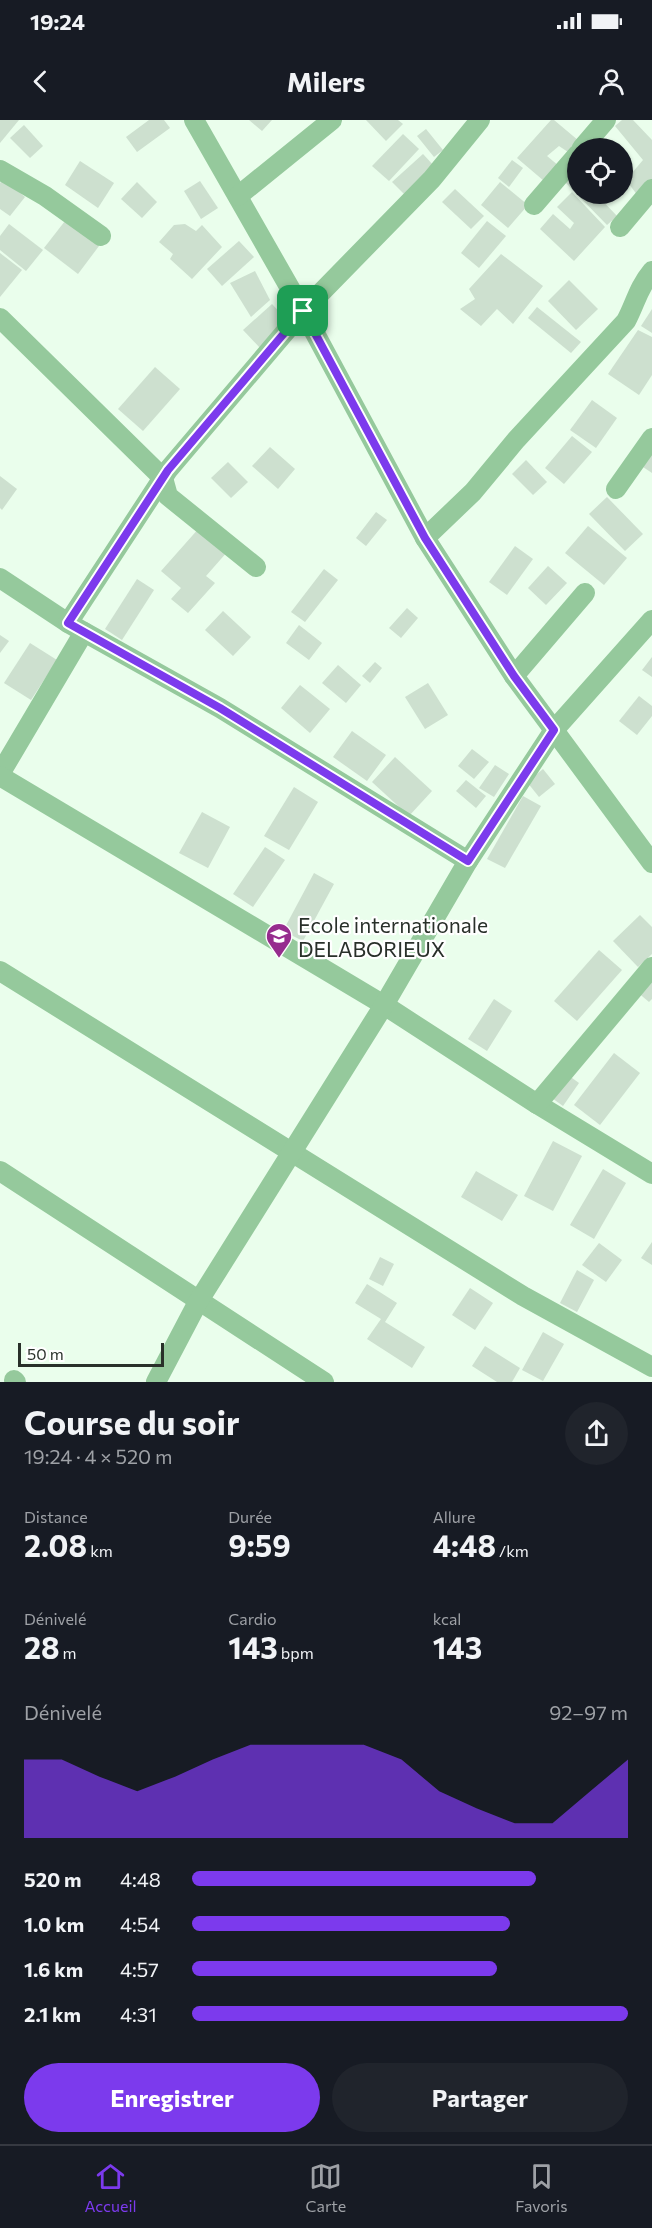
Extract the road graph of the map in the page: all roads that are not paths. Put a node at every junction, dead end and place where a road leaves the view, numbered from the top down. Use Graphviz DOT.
graph roads {
  1 [pos="195,120"];
  2 [pos="332,120"];
  3 [pos="480,120"];
  4 [pos="606,120"];
  5 [pos="591,138"];
  6 [pos="567,167"];
  7 [pos="0,170"];
  8 [pos="652,189"];
  9 [pos="238,196"];
  10 [pos="534,205"];
  11 [pos="620,227"];
  12 [pos="101,237"];
  13 [pos="652,271"];
  14 [pos="303,311"];
  15 [pos="0,318"];
  16 [pos="652,438"];
  17 [pos="163,478"];
  18 [pos="616,489"];
  19 [pos="425,538"];
  20 [pos="256,567"];
  21 [pos="0,578"];
  22 [pos="585,593"];
  23 [pos="652,620"];
  24 [pos="76,628"];
  25 [pos="514,676"];
  26 [pos="554,730"];
  27 [pos="0,775"];
  28 [pos="468,861"];
  29 [pos="652,863"];
  30 [pos="652,967"];
  31 [pos="0,971"];
  32 [pos="384,1005"];
  33 [pos="537,1104"];
  34 [pos="293,1154"];
  35 [pos="0,1171"];
  36 [pos="652,1174"];
  37 [pos="198,1302"];
  38 [pos="652,1367"];
  39 [pos="156,1382"];
  40 [pos="324,1382"];
  1 -- 9 [label="street"];
  2 -- 9 [label="street"];
  3 -- 14 [label="street"];
  4 -- 5 [label="street"];
  6 -- 10 [label="street"];
  7 -- 12 [label="street"];
  8 -- 11 [label="street"];
  9 -- 14 [label="street"];
  13 -- 19 [label="street"];
  14 -- 17 [label="street"];
  14 -- 19 [label="street"];
  15 -- 17 [label="street"];
  16 -- 18 [label="street"];
  17 -- 20 [label="street"];
  17 -- 24 [label="street"];
  19 -- 25 [label="street"];
  21 -- 24 [label="street"];
  22 -- 25 [label="street"];
  23 -- 26 [label="street"];
  24 -- 27 [label="street"];
  24 -- 28 [label="street"];
  25 -- 26 [label="street"];
  26 -- 28 [label="street"];
  26 -- 29 [label="street"];
  27 -- 32 [label="street"];
  28 -- 32 [label="street"];
  30 -- 33 [label="street"];
  31 -- 34 [label="street"];
  32 -- 33 [label="street"];
  32 -- 34 [label="street"];
  33 -- 36 [label="street"];
  34 -- 37 [label="street"];
  34 -- 38 [label="street"];
  35 -- 37 [label="street"];
  37 -- 39 [label="street"];
  37 -- 40 [label="street"];
}
